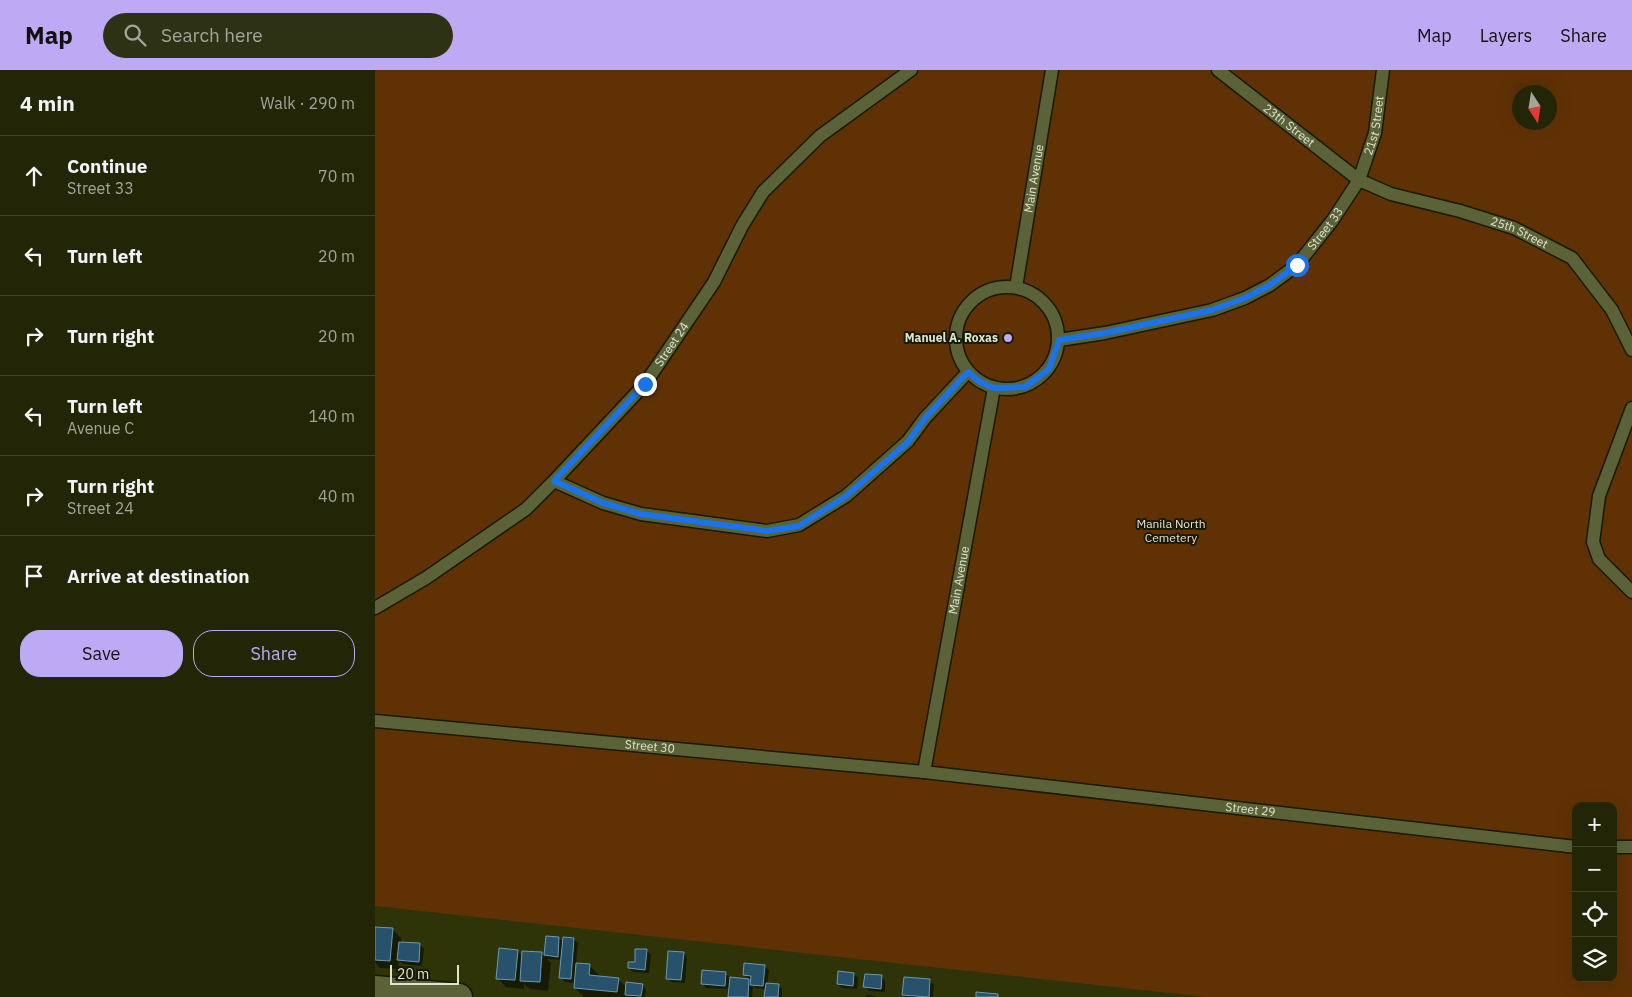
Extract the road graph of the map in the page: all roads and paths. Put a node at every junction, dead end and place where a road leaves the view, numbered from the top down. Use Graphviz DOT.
graph roads {
  1 [pos="911,70"];
  2 [pos="1053,70"];
  3 [pos="1218,70"];
  4 [pos="1383,70"];
  5 [pos="1359,180"];
  6 [pos="1016,287"];
  7 [pos="1059,340"];
  8 [pos="1632,350"];
  9 [pos="968,372"];
  10 [pos="994,388"];
  11 [pos="1632,408"];
  12 [pos="554,481"];
  13 [pos="1632,592"];
  14 [pos="375,608"];
  15 [pos="375,721"];
  16 [pos="924,772"];
  17 [pos="1572,846"];
  18 [pos="1617,847"];
  19 [pos="1632,847"];
  20 [pos="375,988"];
  21 [pos="459,997"];
  1 -- 12 [label="lane, Street 24"];
  2 -- 6 [label="lane, Main Avenue"];
  3 -- 5 [label="lane, 23th Street"];
  4 -- 5 [label="lane, 21st Street"];
  5 -- 7 [label="lane, Street 33"];
  5 -- 8 [label="lane, 25th Street"];
  6 -- 7 [label="lane"];
  6 -- 9 [label="lane"];
  7 -- 10 [label="lane"];
  9 -- 10 [label="lane"];
  9 -- 12 [label="lane"];
  10 -- 16 [label="lane, Main Avenue"];
  11 -- 13 [label="lane"];
  12 -- 14 [label="lane, Street 24"];
  15 -- 16 [label="lane, Street 30"];
  16 -- 17 [label="lane, Street 29"];
  18 -- 19 [label="lane"];
  20 -- 21 [label="street"];
}
